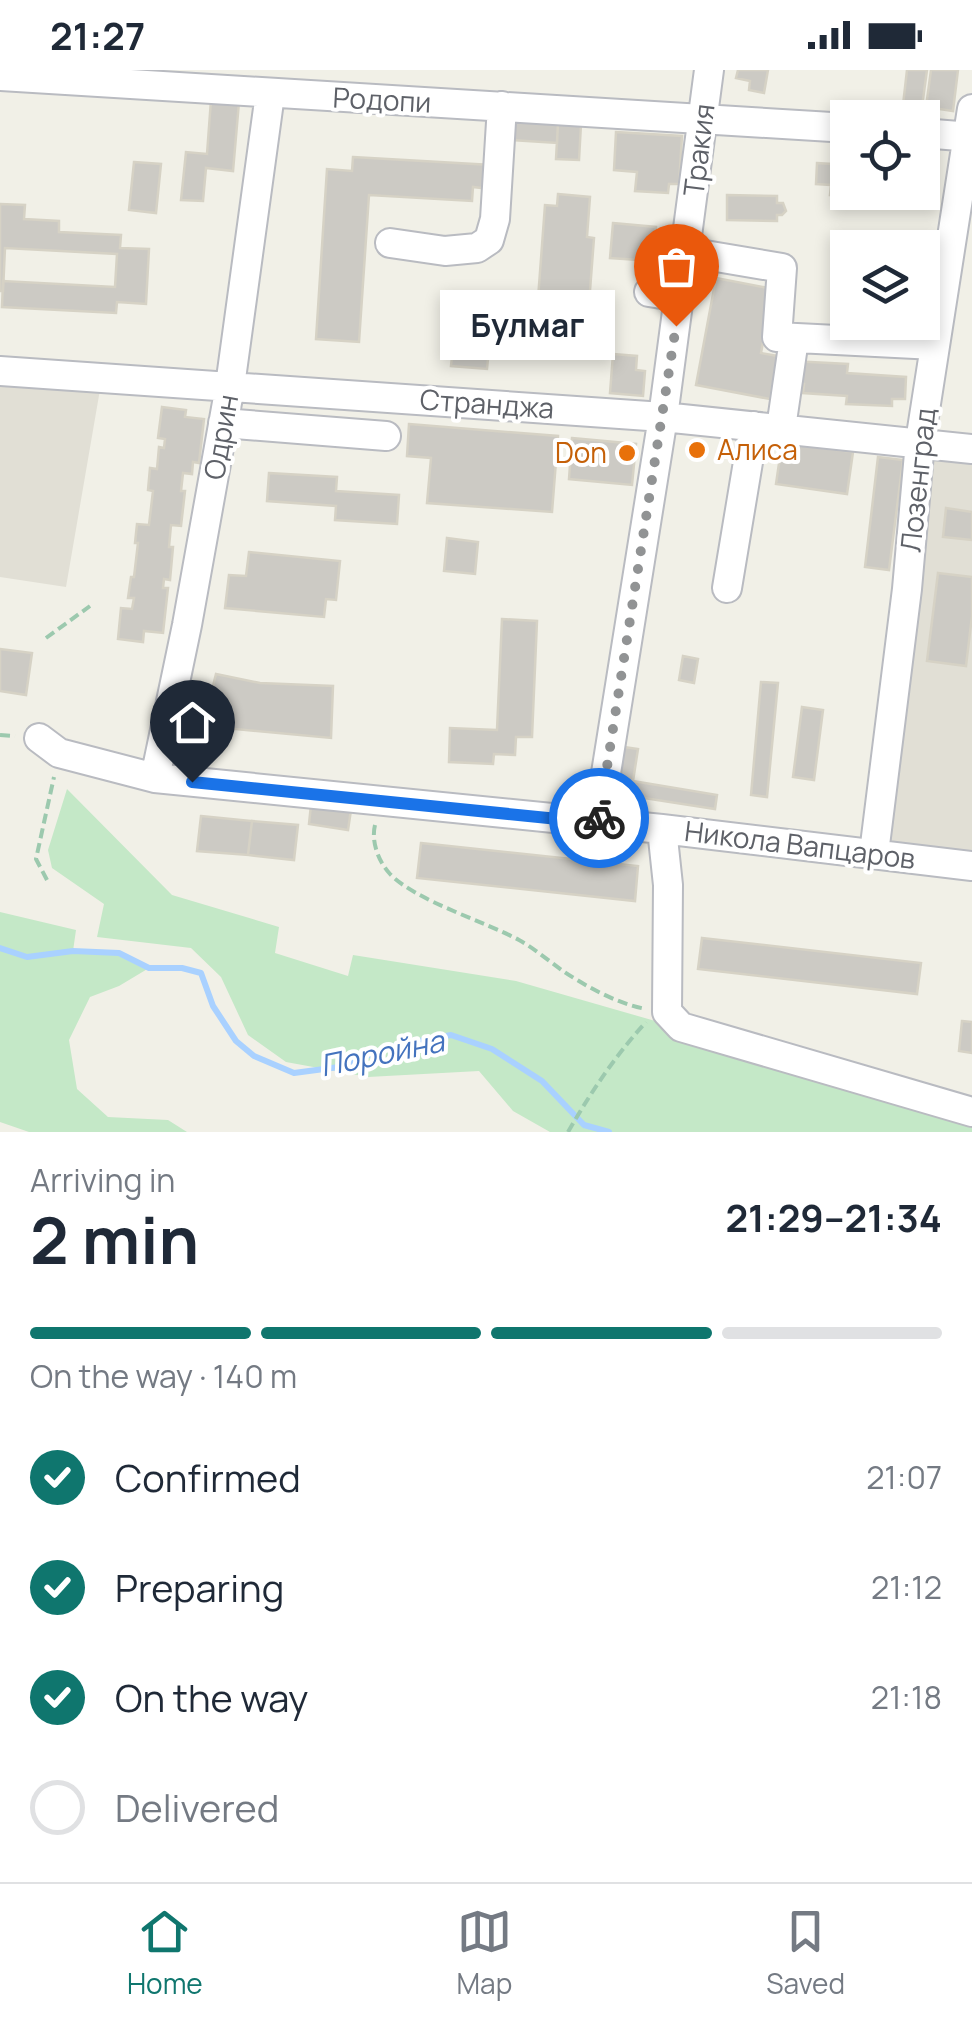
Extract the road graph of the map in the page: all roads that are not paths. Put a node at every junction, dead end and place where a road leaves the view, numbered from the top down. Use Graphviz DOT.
graph roads {
  1 [pos="710,70"];
  2 [pos="0,76"];
  3 [pos="264,86"];
  4 [pos="502,106"];
  5 [pos="703,118"];
  6 [pos="830,127"];
  7 [pos="970,127"];
  8 [pos="940,131"];
  9 [pos="390,242"];
  10 [pos="686,252"];
  11 [pos="649,292"];
  12 [pos="680,296"];
  13 [pos="794,339"];
  14 [pos="935,345"];
  15 [pos="0,371"];
  16 [pos="230,386"];
  17 [pos="663,417"];
  18 [pos="223,423"];
  19 [pos="767,427"];
  20 [pos="386,436"];
  21 [pos="920,442"];
  22 [pos="972,449"];
  23 [pos="728,588"];
  24 [pos="49,746"];
  25 [pos="155,778"];
  26 [pos="598,823"];
  27 [pos="662,829"];
  28 [pos="874,853"];
  29 [pos="972,866"];
  30 [pos="972,1112"];
  1 -- 5 [label="street, Тракия"];
  2 -- 3 [label="street, Родопи"];
  3 -- 4 [label="street, Родопи"];
  3 -- 16 [label="street, Одрин"];
  4 -- 5 [label="street, Родопи"];
  4 -- 9 [label="street"];
  5 -- 6 [label="street, Родопи"];
  5 -- 10 [label="street, Тракия"];
  7 -- 8 [label="street"];
  7 -- 14 [label="street, Лозенград"];
  10 -- 12 [label="street, Тракия"];
  10 -- 13 [label="street"];
  11 -- 12 [label="street"];
  12 -- 17 [label="street, Тракия"];
  13 -- 14 [label="street"];
  13 -- 19 [label="street"];
  14 -- 21 [label="street, Лозенград"];
  15 -- 16 [label="street, Странджа"];
  16 -- 17 [label="street, Странджа"];
  16 -- 18 [label="street, Одрин"];
  17 -- 19 [label="street, Странджа"];
  17 -- 26 [label="street, Тракия"];
  18 -- 20 [label="street"];
  18 -- 25 [label="street, Одрин"];
  19 -- 21 [label="street, Странджа"];
  19 -- 23 [label="street"];
  21 -- 22 [label="street, Странджа"];
  21 -- 28 [label="street, Лозенград"];
  24 -- 25 [label="street, Никола Вапцаров"];
  25 -- 26 [label="street, Никола Вапцаров"];
  26 -- 27 [label="street, Никола Вапцаров"];
  27 -- 28 [label="street, Никола Вапцаров"];
  27 -- 30 [label="street"];
  28 -- 29 [label="street, Никола Вапцаров"];
}
